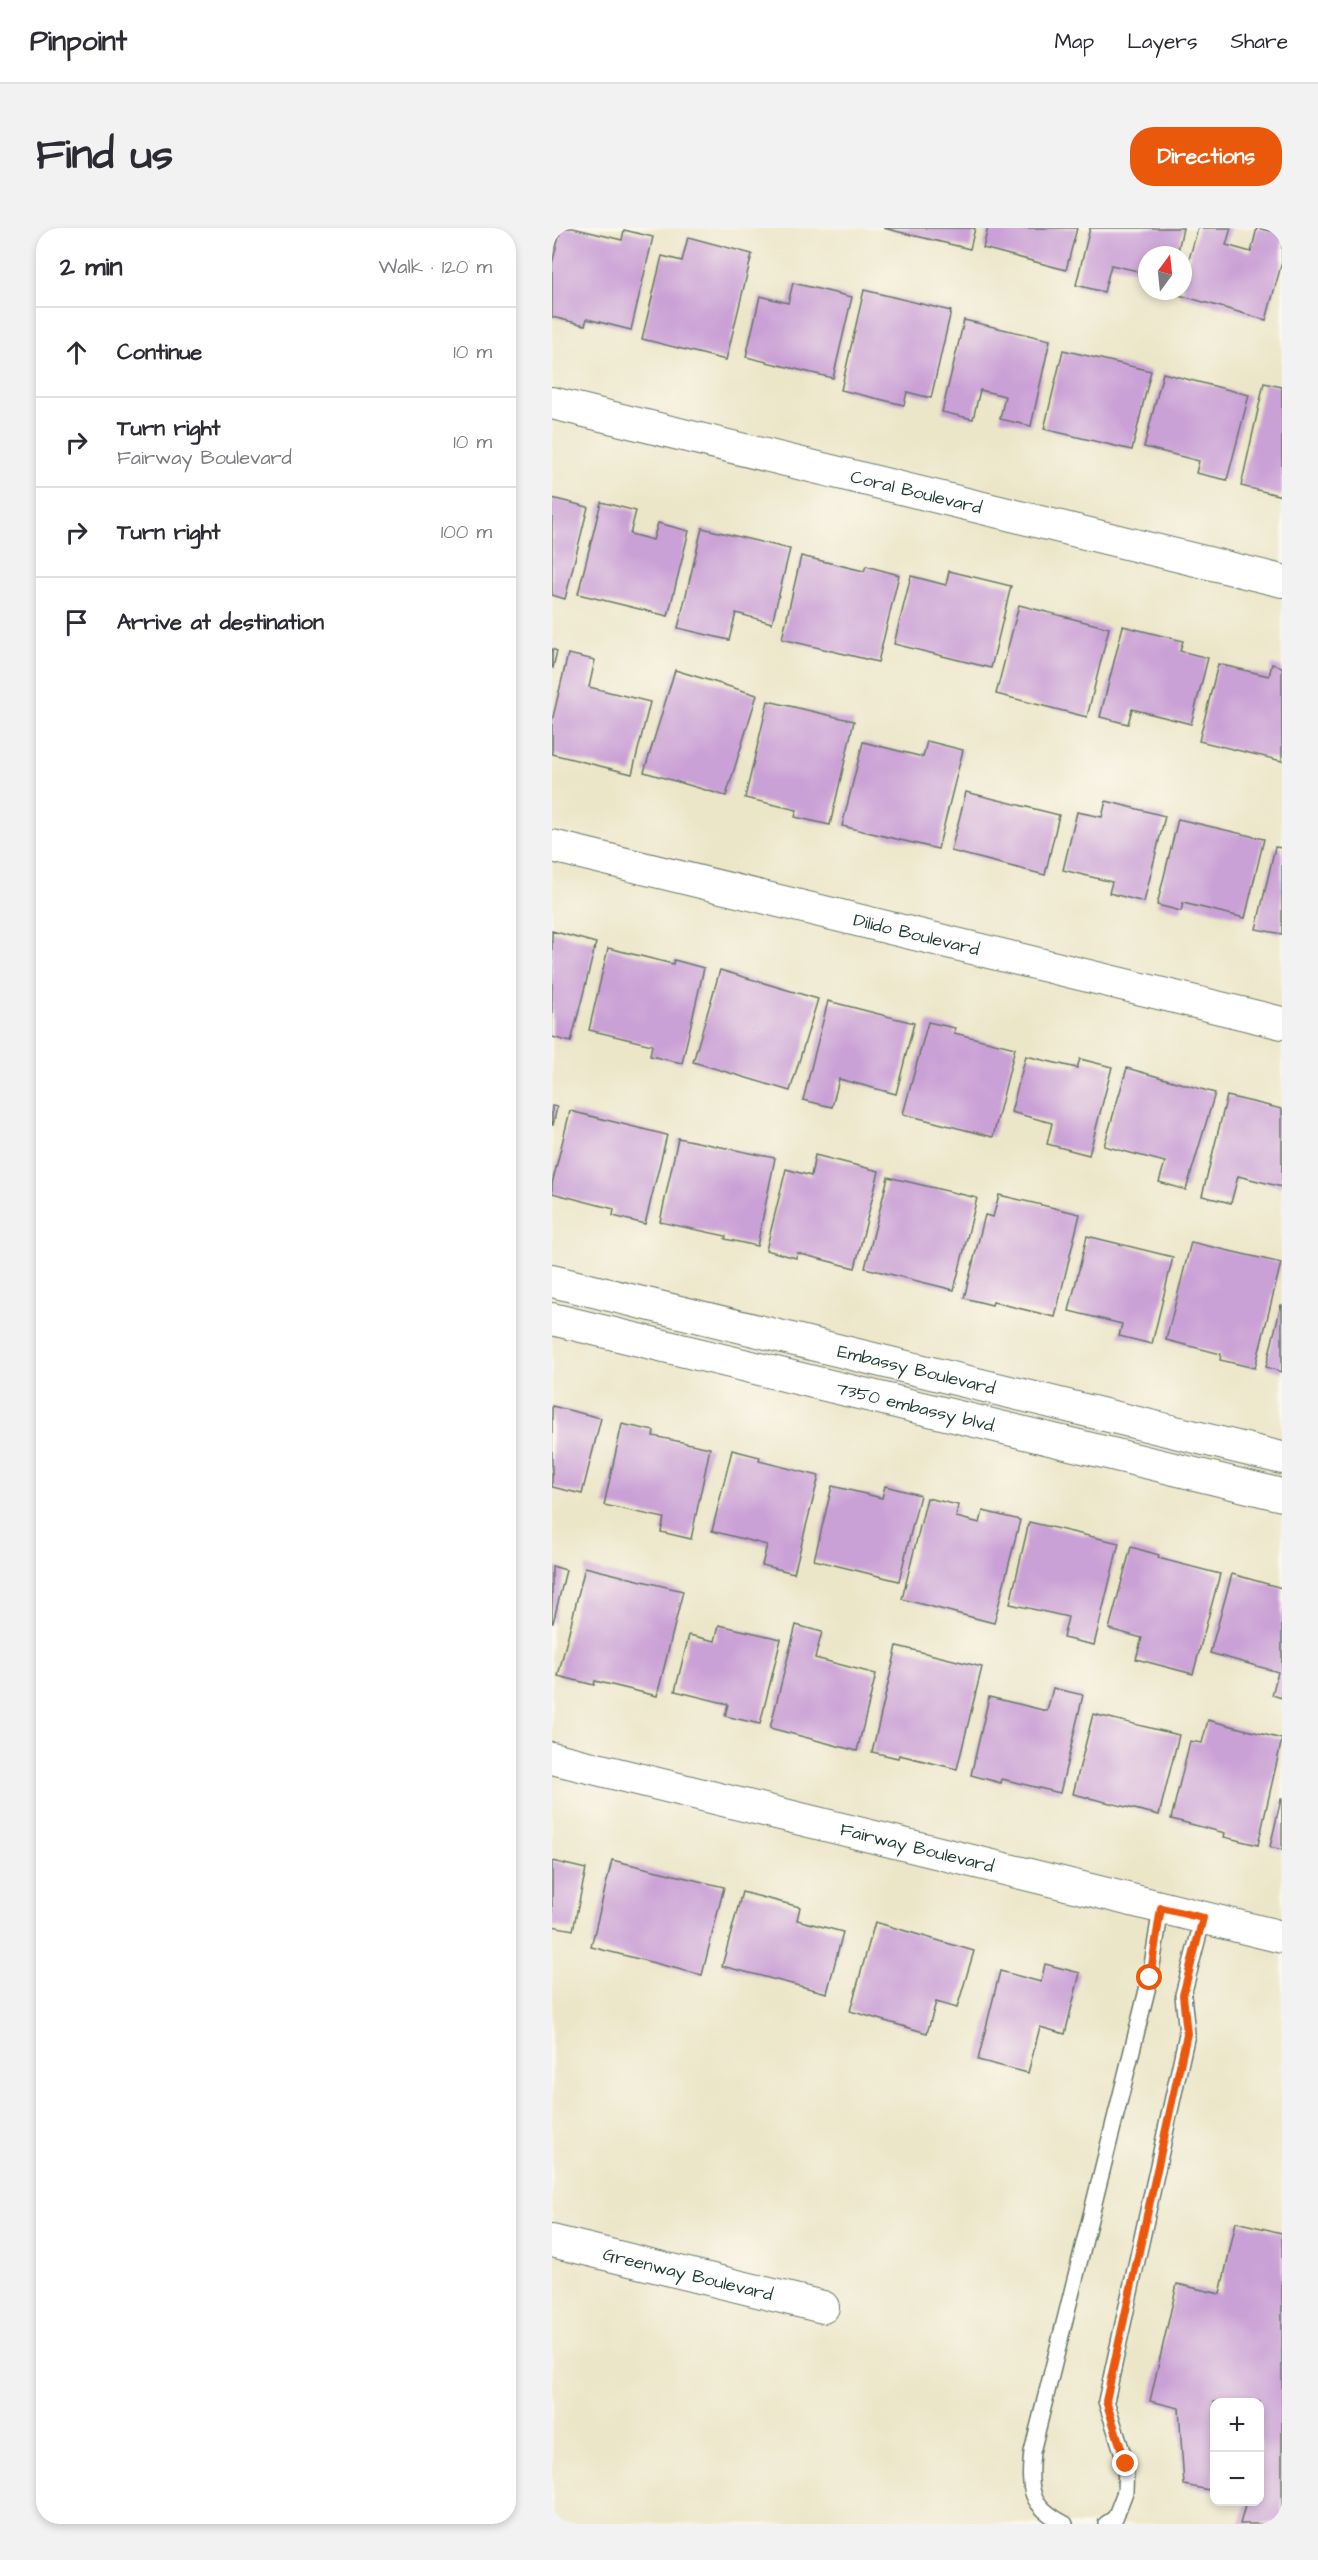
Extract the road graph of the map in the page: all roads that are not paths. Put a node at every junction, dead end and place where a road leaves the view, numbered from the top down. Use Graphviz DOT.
graph roads {
  1 [pos="552,402"];
  2 [pos="1282,581"];
  3 [pos="552,846"];
  4 [pos="1282,1023"];
  5 [pos="552,1281"];
  6 [pos="552,1319"];
  7 [pos="1282,1458"];
  8 [pos="1282,1495"];
  9 [pos="552,1758"];
  10 [pos="1161,1908"];
  11 [pos="1203,1918"];
  12 [pos="1282,1938"];
  13 [pos="552,2241"];
  14 [pos="823,2307"];
  15 [pos="1065,2524"];
  16 [pos="1106,2524"];
  1 -- 2 [label="street, Coral Boulevard"];
  3 -- 4 [label="street, Dilido Boulevard"];
  5 -- 7 [label="street, Embassy Boulevard"];
  6 -- 8 [label="street, 7350 embassy blvd."];
  9 -- 10 [label="street, Fairway Boulevard"];
  10 -- 11 [label="street, Fairway Boulevard"];
  10 -- 15 [label="lane"];
  11 -- 12 [label="street, Fairway Boulevard"];
  11 -- 16 [label="lane"];
  13 -- 14 [label="street, Greenway Boulevard"];
}
